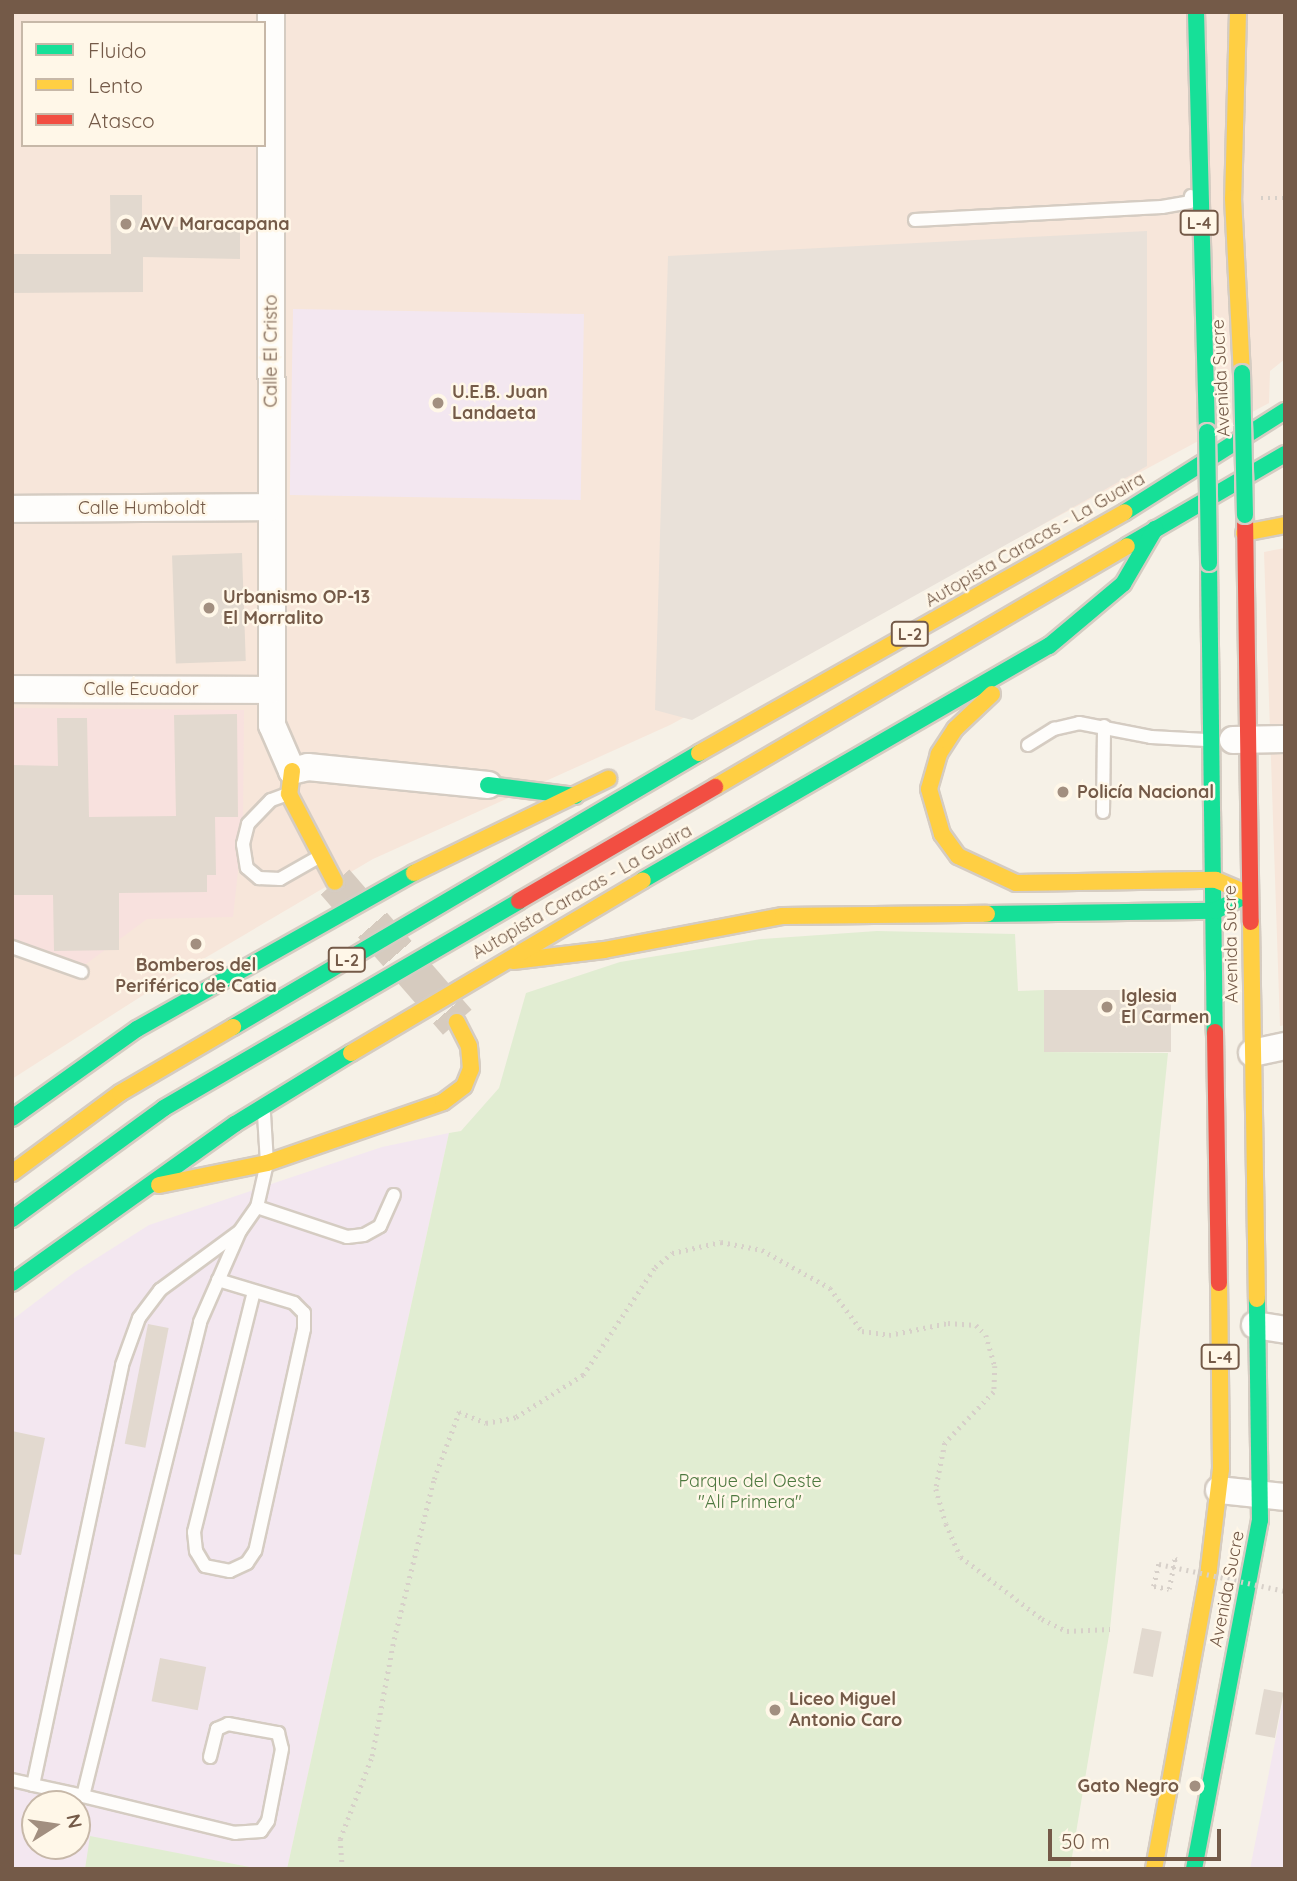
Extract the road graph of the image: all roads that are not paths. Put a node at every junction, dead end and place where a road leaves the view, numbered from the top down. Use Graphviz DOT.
graph roads {
  1 [pos="271,12"];
  2 [pos="1196,12"];
  3 [pos="1238,22"];
  4 [pos="1198,176"];
  5 [pos="915,220"];
  6 [pos="1285,411"];
  7 [pos="1285,454"];
  8 [pos="271,507"];
  9 [pos="12,509"];
  10 [pos="1285,525"];
  11 [pos="1156,527"];
  12 [pos="1244,533"];
  13 [pos="1049,646"];
  14 [pos="12,689"];
  15 [pos="271,690"];
  16 [pos="1104,726"];
  17 [pos="1285,739"];
  18 [pos="1213,740"];
  19 [pos="1249,740"];
  20 [pos="1028,745"];
  21 [pos="690,758"];
  22 [pos="654,761"];
  23 [pos="620,774"];
  24 [pos="291,782"];
  25 [pos="575,796"];
  26 [pos="495,809"];
  27 [pos="1103,812"];
  28 [pos="320,856"];
  29 [pos="565,873"];
  30 [pos="1216,880"];
  31 [pos="335,883"];
  32 [pos="1249,894"];
  33 [pos="1215,911"];
  34 [pos="524,918"];
  35 [pos="507,939"];
  36 [pos="12,947"];
  37 [pos="496,963"];
  38 [pos="82,972"];
  39 [pos="472,979"];
  40 [pos="457,1022"];
  41 [pos="1285,1046"];
  42 [pos="1252,1053"];
  43 [pos="263,1106"];
  44 [pos="12,1118"];
  45 [pos="267,1163"];
  46 [pos="12,1173"];
  47 [pos="143,1189"];
  48 [pos="394,1195"];
  49 [pos="257,1208"];
  50 [pos="12,1219"];
  51 [pos="240,1231"];
  52 [pos="218,1280"];
  53 [pos="12,1283"];
  54 [pos="254,1291"];
  55 [pos="1255,1325"];
  56 [pos="1285,1330"];
  57 [pos="1219,1490"];
  58 [pos="1272,1495"];
  59 [pos="210,1757"];
  60 [pos="12,1780"];
  61 [pos="33,1785"];
  62 [pos="56,1790"];
  63 [pos="84,1790"];
  64 [pos="91,1798"];
  65 [pos="1154,1869"];
  66 [pos="1194,1869"];
  1 -- 8 [label="street, Calle El Cristo"];
  2 -- 3 [label="street"];
  2 -- 4 [label="main road, Avenida Sucre / L-4"];
  3 -- 12 [label="main road, Avenida Sucre / L-4, bridge"];
  4 -- 5 [label="lane"];
  4 -- 18 [label="main road, Avenida Sucre / L-4, bridge"];
  6 -- 21 [label="main road, Autopista Caracas - La Guaira / L-2"];
  7 -- 11 [label="main road, Autopista Caracas - La Guaira / L-2"];
  8 -- 9 [label="street, Calle Humboldt"];
  8 -- 15 [label="street, Calle El Cristo"];
  10 -- 12 [label="main road"];
  11 -- 13 [label="main road, Autopista Caracas - La Guaira"];
  11 -- 29 [label="main road, Autopista Caracas - La Guaira / L-2"];
  12 -- 19 [label="main road, Avenida Sucre / L-4"];
  13 -- 30 [label="main road"];
  13 -- 37 [label="main road, Autopista Caracas - La Guaira"];
  14 -- 15 [label="street, Calle Ecuador"];
  15 -- 24 [label="street, Calle El Cristo"];
  16 -- 18 [label="lane"];
  16 -- 20 [label="lane"];
  16 -- 27 [label="lane"];
  17 -- 19 [label="street"];
  18 -- 19 [label="street"];
  18 -- 30 [label="main road, Avenida Sucre / L-4"];
  19 -- 32 [label="main road, Avenida Sucre / L-4"];
  21 -- 22 [label="main road, Autopista Caracas - La Guaira / L-2"];
  21 -- 46 [label="main road, Autopista Caracas - La Guaira / L-2"];
  23 -- 25 [label="main road, L-2"];
  24 -- 26 [label="street"];
  24 -- 28 [label="main road"];
  24 -- 28 [label="lane"];
  25 -- 26 [label="main road, L-2"];
  25 -- 26 [label="main road"];
  26 -- 44 [label="main road, L-2"];
  28 -- 31 [label="main road"];
  29 -- 34 [label="main road, L-2"];
  29 -- 50 [label="main road, Autopista Caracas - La Guaira / L-2"];
  30 -- 32 [label="main road"];
  30 -- 33 [label="main road, Avenida Sucre / L-4"];
  32 -- 33 [label="main road"];
  32 -- 42 [label="main road, Avenida Sucre / L-4"];
  33 -- 37 [label="main road"];
  33 -- 57 [label="main road, Avenida Sucre / L-4"];
  35 -- 39 [label="main road"];
  36 -- 38 [label="lane"];
  37 -- 39 [label="main road, Autopista Caracas - La Guaira"];
  39 -- 43 [label="main road, Autopista Caracas - La Guaira"];
  40 -- 45 [label="main road"];
  41 -- 42 [label="street"];
  42 -- 55 [label="main road, Avenida Sucre / L-4"];
  43 -- 45 [label="lane"];
  43 -- 47 [label="main road, Autopista Caracas - La Guaira"];
  45 -- 47 [label="main road"];
  45 -- 49 [label="lane"];
  47 -- 53 [label="main road, Autopista Caracas - La Guaira"];
  48 -- 49 [label="lane"];
  49 -- 51 [label="lane"];
  51 -- 52 [label="lane"];
  51 -- 61 [label="lane"];
  52 -- 54 [label="lane"];
  52 -- 63 [label="lane"];
  54 -- 54 [label="lane"];
  55 -- 56 [label="street"];
  55 -- 58 [label="main road, Avenida Sucre / L-4"];
  57 -- 58 [label="street"];
  57 -- 65 [label="main road, Avenida Sucre / L-4"];
  58 -- 66 [label="main road, Avenida Sucre / L-4"];
  59 -- 64 [label="lane"];
  60 -- 61 [label="lane"];
  61 -- 62 [label="lane"];
}
